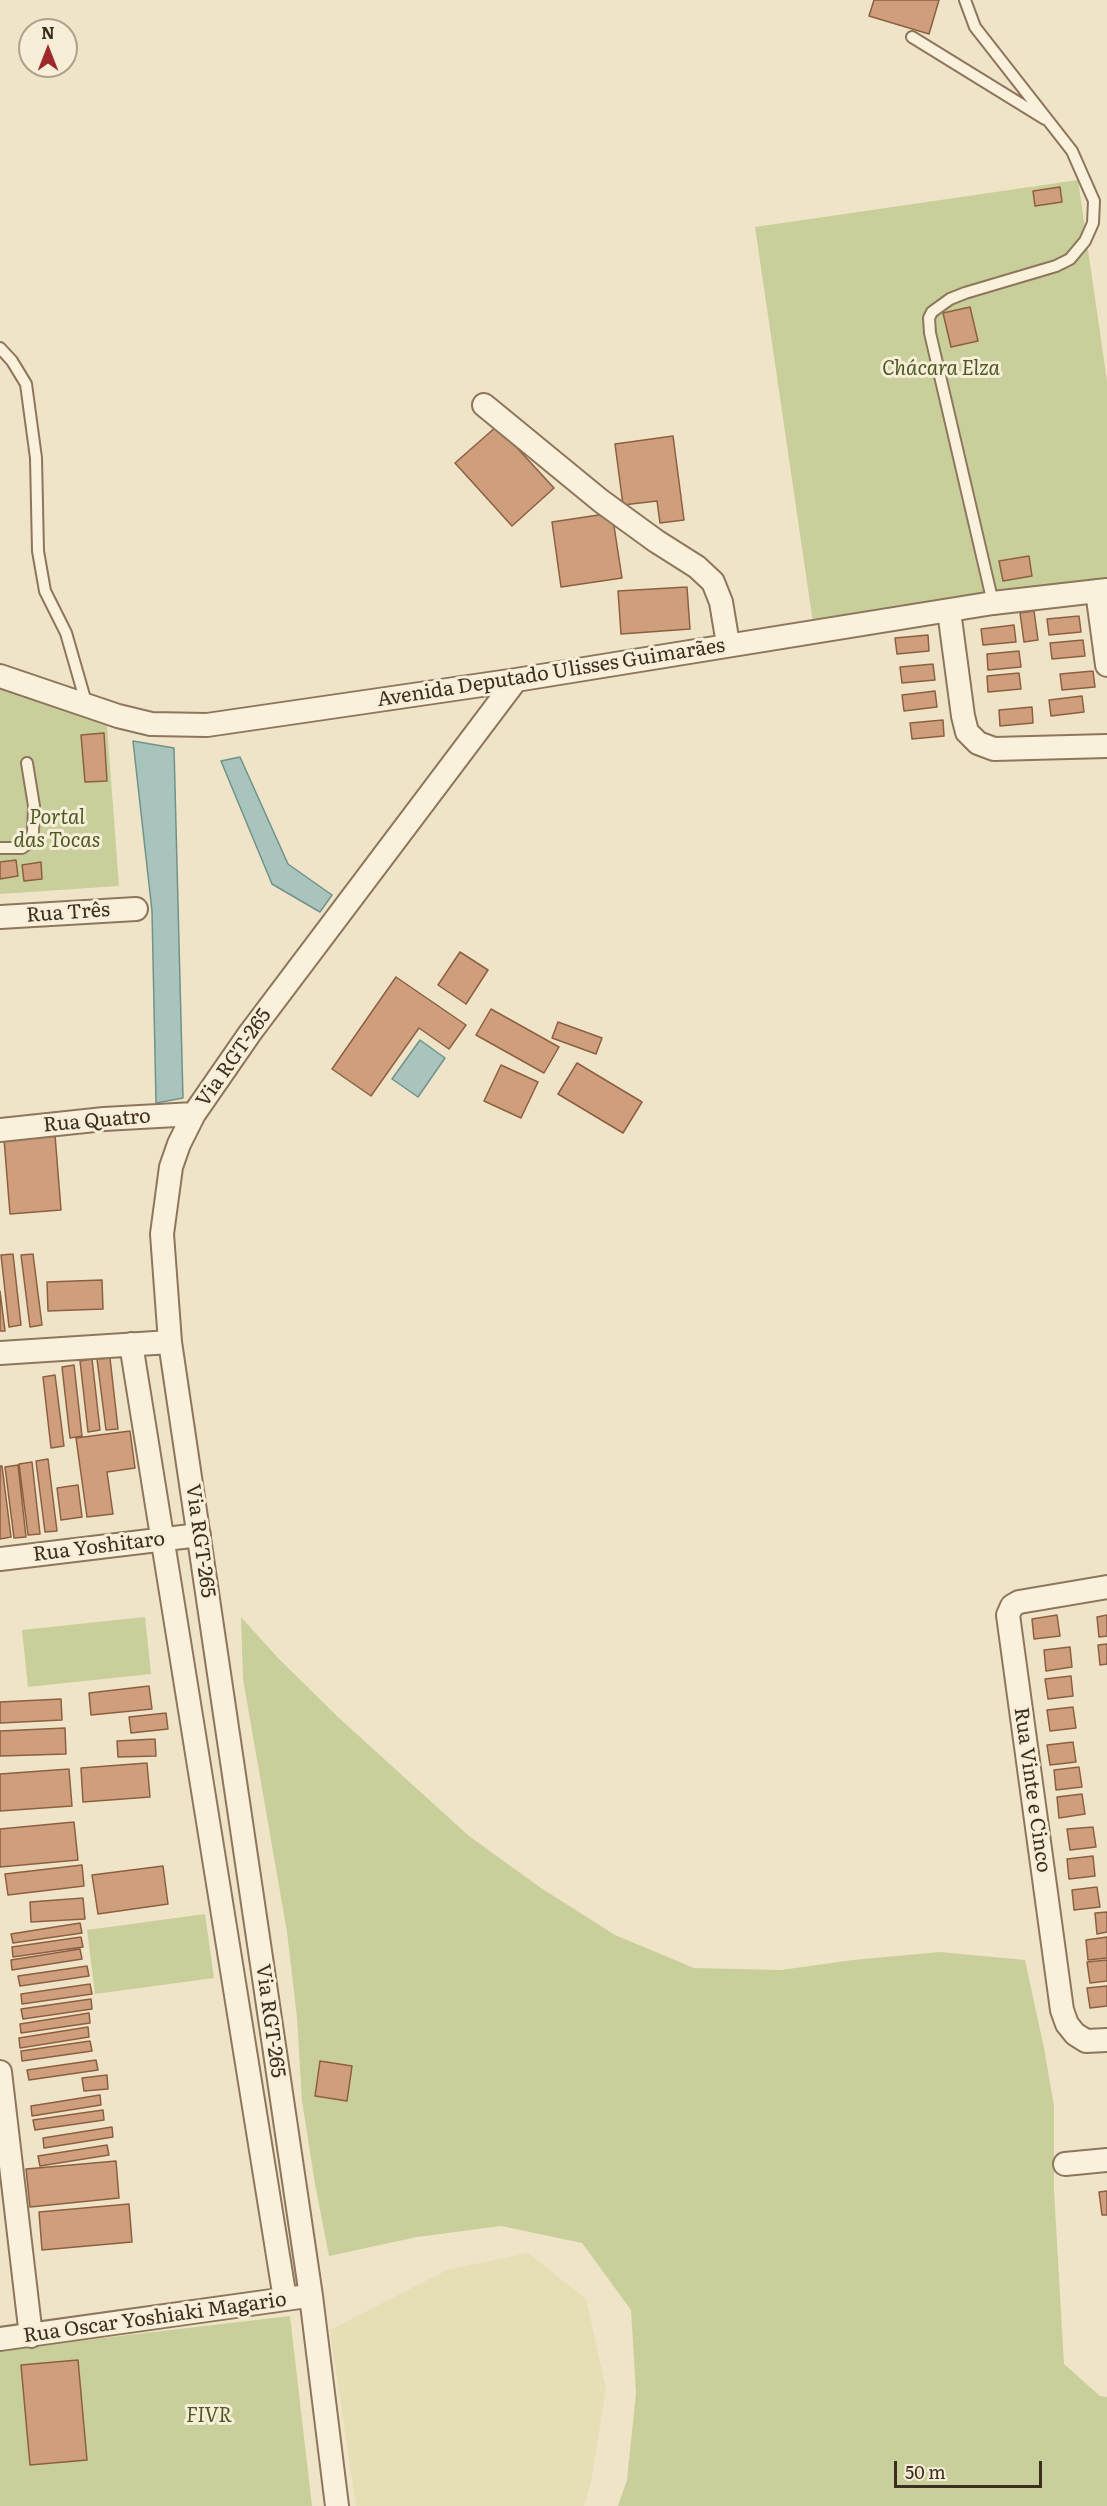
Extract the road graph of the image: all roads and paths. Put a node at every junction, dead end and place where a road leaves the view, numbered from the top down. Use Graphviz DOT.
graph roads {
  1 [pos="965,0"];
  2 [pos="912,37"];
  3 [pos="1053,124"];
  4 [pos="0,348"];
  5 [pos="484,405"];
  6 [pos="1102,590"];
  7 [pos="993,603"];
  8 [pos="949,611"];
  9 [pos="728,644"];
  10 [pos="1107,665"];
  11 [pos="0,676"];
  12 [pos="516,680"];
  13 [pos="87,706"];
  14 [pos="1107,746"];
  15 [pos="27,763"];
  16 [pos="0,848"];
  17 [pos="136,909"];
  18 [pos="0,917"];
  19 [pos="194,1114"];
  20 [pos="0,1130"];
  21 [pos="170,1342"];
  22 [pos="131,1344"];
  23 [pos="0,1353"];
  24 [pos="199,1535"];
  25 [pos="161,1539"];
  26 [pos="0,1559"];
  27 [pos="1107,1587"];
  28 [pos="1107,2040"];
  29 [pos="0,2072"];
  30 [pos="1107,2160"];
  31 [pos="1065,2164"];
  32 [pos="310,2296"];
  33 [pos="285,2299"];
  34 [pos="31,2336"];
  35 [pos="0,2339"];
  36 [pos="337,2506"];
  1 -- 3 [label="lane"];
  2 -- 3 [label="lane"];
  3 -- 7 [label="lane"];
  4 -- 13 [label="lane"];
  5 -- 9 [label="street"];
  6 -- 7 [label="street, Avenida Deputado Ulisses Guimarães"];
  6 -- 10 [label="street"];
  7 -- 8 [label="street, Avenida Deputado Ulisses Guimarães"];
  8 -- 9 [label="street, Avenida Deputado Ulisses Guimarães"];
  8 -- 14 [label="street"];
  9 -- 12 [label="street, Avenida Deputado Ulisses Guimarães"];
  11 -- 13 [label="street, Avenida Deputado Ulisses Guimarães"];
  12 -- 13 [label="street, Avenida Deputado Ulisses Guimarães"];
  12 -- 19 [label="street, Via RGT-265"];
  15 -- 16 [label="lane"];
  17 -- 18 [label="street, Rua Três"];
  19 -- 20 [label="street, Rua Quatro"];
  19 -- 21 [label="street, Via RGT-265"];
  21 -- 22 [label="street"];
  21 -- 24 [label="street, Via RGT-265"];
  22 -- 23 [label="street"];
  22 -- 25 [label="street"];
  24 -- 25 [label="street, Rua Yoshitaro"];
  24 -- 32 [label="street, Via RGT-265"];
  25 -- 26 [label="street, Rua Yoshitaro"];
  25 -- 33 [label="street"];
  27 -- 28 [label="street, Rua Vinte e Cinco"];
  29 -- 34 [label="street"];
  30 -- 31 [label="street"];
  32 -- 33 [label="street, Rua Oscar Yoshiaki Magario"];
  32 -- 36 [label="street, Via RGT-265"];
  33 -- 34 [label="street, Rua Oscar Yoshiaki Magario"];
  34 -- 35 [label="street, Rua Oscar Yoshiaki Magario"];
}
